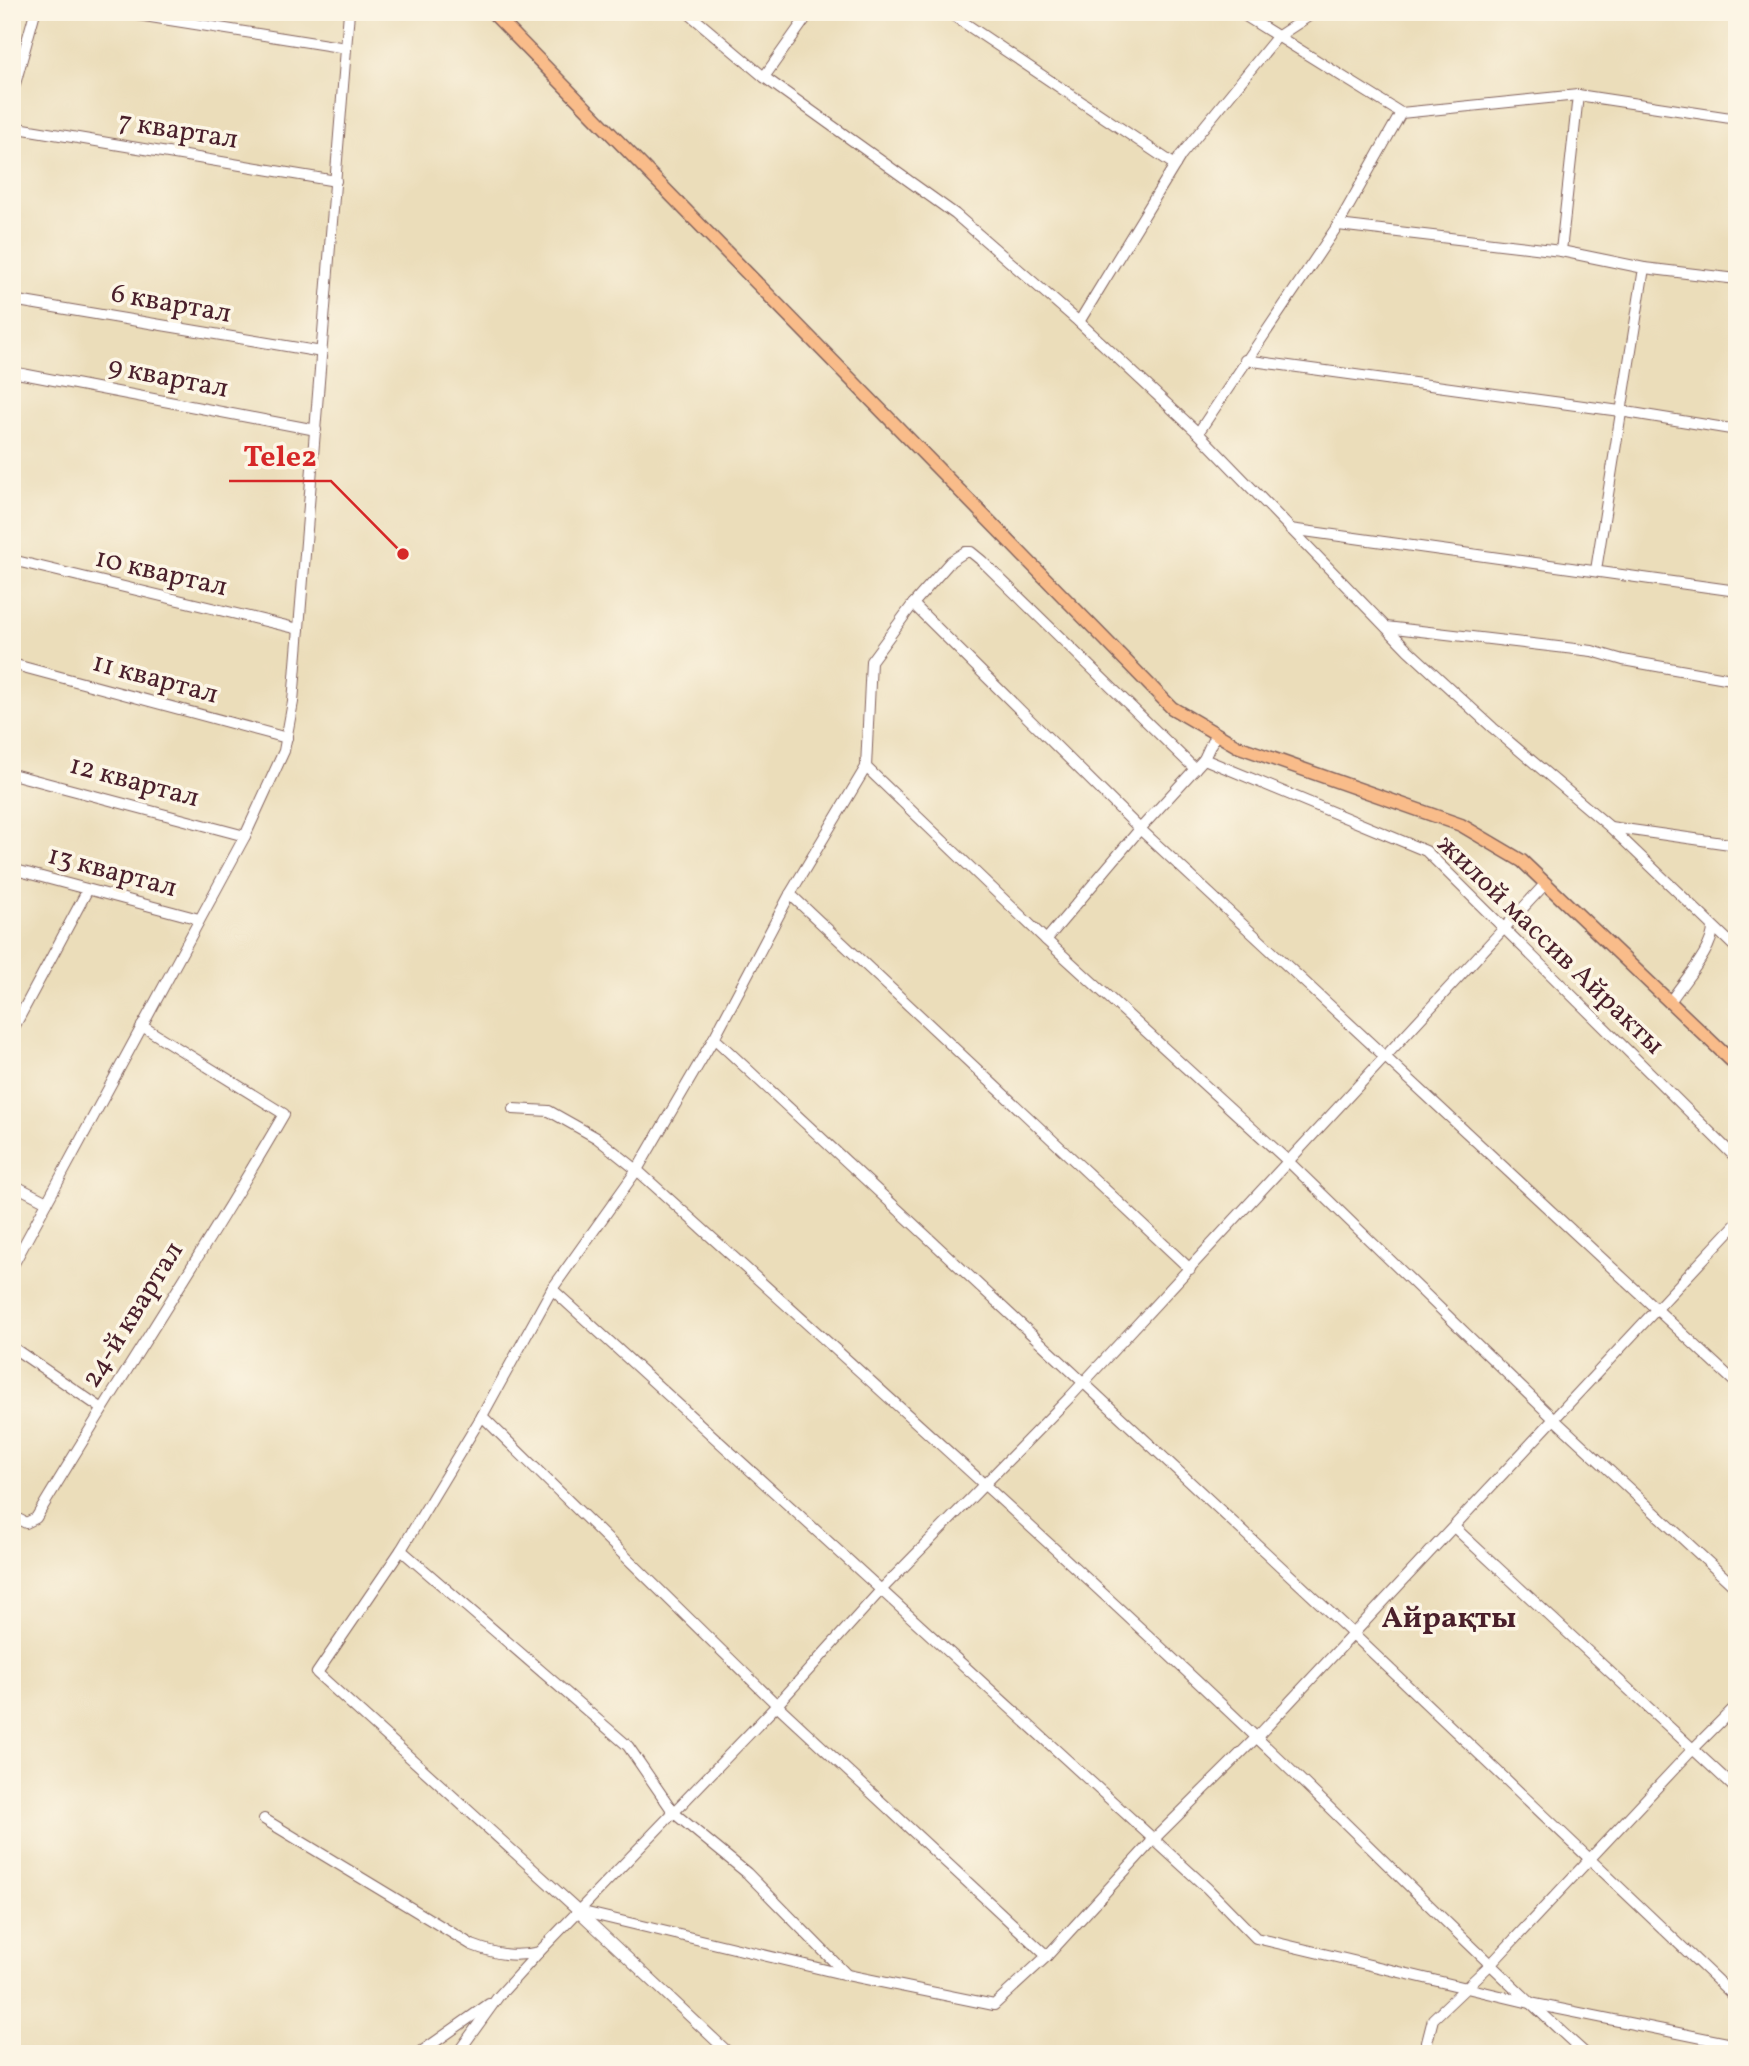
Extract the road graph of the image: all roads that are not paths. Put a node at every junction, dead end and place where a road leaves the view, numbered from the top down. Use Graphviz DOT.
graph roads {
  1 [pos="35,12"];
  2 [pos="119,12"];
  3 [pos="349,12"];
  4 [pos="492,12"];
  5 [pos="687,12"];
  6 [pos="810,12"];
  7 [pos="948,12"];
  8 [pos="1239,12"];
  9 [pos="1315,12"];
  10 [pos="1277,37"];
  11 [pos="346,48"];
  12 [pos="764,77"];
  13 [pos="12,95"];
  14 [pos="1578,95"];
  15 [pos="1401,113"];
  16 [pos="1737,119"];
  17 [pos="12,127"];
  18 [pos="1175,165"];
  19 [pos="336,181"];
  20 [pos="1338,225"];
  21 [pos="1561,251"];
  22 [pos="1644,268"];
  23 [pos="1737,279"];
  24 [pos="12,300"];
  25 [pos="1079,322"];
  26 [pos="322,352"];
  27 [pos="1245,360"];
  28 [pos="12,372"];
  29 [pos="1620,411"];
  30 [pos="316,430"];
  31 [pos="1737,430"];
  32 [pos="1198,433"];
  33 [pos="1289,529"];
  34 [pos="12,560"];
  35 [pos="1596,570"];
  36 [pos="1737,591"];
  37 [pos="913,604"];
  38 [pos="1386,627"];
  39 [pos="299,629"];
  40 [pos="12,664"];
  41 [pos="1737,680"];
  42 [pos="1216,733"];
  43 [pos="286,738"];
  44 [pos="1204,759"];
  45 [pos="866,767"];
  46 [pos="1195,769"];
  47 [pos="12,774"];
  48 [pos="1610,827"];
  49 [pos="1140,829"];
  50 [pos="245,836"];
  51 [pos="1737,845"];
  52 [pos="12,869"];
  53 [pos="1546,883"];
  54 [pos="86,891"];
  55 [pos="790,894"];
  56 [pos="199,919"];
  57 [pos="1713,927"];
  58 [pos="1504,928"];
  59 [pos="1046,940"];
  60 [pos="1737,949"];
  61 [pos="1670,1002"];
  62 [pos="142,1026"];
  63 [pos="12,1031"];
  64 [pos="714,1038"];
  65 [pos="1386,1058"];
  66 [pos="1737,1066"];
  67 [pos="513,1109"];
  68 [pos="1737,1159"];
  69 [pos="1289,1162"];
  70 [pos="637,1170"];
  71 [pos="12,1184"];
  72 [pos="47,1202"];
  73 [pos="1737,1223"];
  74 [pos="12,1267"];
  75 [pos="1190,1269"];
  76 [pos="552,1289"];
  77 [pos="1656,1309"];
  78 [pos="12,1347"];
  79 [pos="1083,1383"];
  80 [pos="1737,1384"];
  81 [pos="101,1408"];
  82 [pos="482,1416"];
  83 [pos="1554,1419"];
  84 [pos="986,1485"];
  85 [pos="12,1516"];
  86 [pos="1454,1527"];
  87 [pos="401,1550"];
  88 [pos="882,1589"];
  89 [pos="1737,1589"];
  90 [pos="1353,1634"];
  91 [pos="777,1705"];
  92 [pos="1737,1705"];
  93 [pos="1257,1738"];
  94 [pos="1693,1749"];
  95 [pos="1737,1790"];
  96 [pos="674,1813"];
  97 [pos="264,1819"];
  98 [pos="1154,1839"];
  99 [pos="1590,1861"];
  100 [pos="579,1911"];
  101 [pos="539,1952"];
  102 [pos="1047,1956"];
  103 [pos="1492,1964"];
  104 [pos="848,1975"];
  105 [pos="1466,1988"];
  106 [pos="498,1997"];
  107 [pos="1737,1999"];
  108 [pos="1530,2003"];
  109 [pos="1737,2045"];
  110 [pos="418,2054"];
  111 [pos="457,2054"];
  112 [pos="730,2054"];
  113 [pos="1423,2054"];
  114 [pos="1586,2054"];
  1 -- 13 [label="street"];
  2 -- 11 [label="street"];
  3 -- 11 [label="street"];
  4 -- 42 [label="main road"];
  5 -- 12 [label="street"];
  6 -- 12 [label="street"];
  7 -- 18 [label="street"];
  8 -- 10 [label="street"];
  9 -- 10 [label="street"];
  10 -- 15 [label="street"];
  10 -- 18 [label="street"];
  11 -- 19 [label="street"];
  12 -- 25 [label="street"];
  14 -- 15 [label="street"];
  14 -- 16 [label="street"];
  14 -- 21 [label="street"];
  15 -- 20 [label="street"];
  17 -- 19 [label="street, 7 квартал"];
  18 -- 25 [label="street"];
  19 -- 26 [label="street"];
  20 -- 21 [label="street"];
  20 -- 27 [label="street"];
  21 -- 22 [label="street"];
  22 -- 23 [label="street"];
  22 -- 29 [label="street"];
  24 -- 26 [label="street, 6 квартал"];
  25 -- 32 [label="street"];
  26 -- 30 [label="street"];
  27 -- 29 [label="street"];
  27 -- 32 [label="street"];
  28 -- 30 [label="street, 9 квартал"];
  29 -- 31 [label="street"];
  29 -- 35 [label="street"];
  30 -- 39 [label="street"];
  32 -- 33 [label="street"];
  33 -- 35 [label="street"];
  33 -- 38 [label="street"];
  34 -- 39 [label="street, 10 квартал"];
  35 -- 36 [label="street"];
  37 -- 45 [label="street"];
  37 -- 46 [label="street"];
  37 -- 49 [label="street"];
  38 -- 41 [label="street"];
  38 -- 48 [label="street"];
  39 -- 43 [label="street"];
  40 -- 43 [label="street, 11 квартал"];
  42 -- 44 [label="street"];
  42 -- 53 [label="main road"];
  43 -- 50 [label="street"];
  44 -- 46 [label="street"];
  44 -- 58 [label="street, жилой массив Айракты"];
  45 -- 55 [label="street"];
  45 -- 59 [label="street"];
  46 -- 49 [label="street"];
  47 -- 50 [label="street, 12 квартал"];
  48 -- 51 [label="street"];
  48 -- 57 [label="street"];
  49 -- 59 [label="street"];
  49 -- 65 [label="street"];
  50 -- 56 [label="street"];
  52 -- 54 [label="street, 13 квартал"];
  53 -- 58 [label="street"];
  53 -- 61 [label="main road"];
  54 -- 56 [label="street, 13 квартал"];
  54 -- 63 [label="street"];
  55 -- 64 [label="street"];
  55 -- 75 [label="street"];
  56 -- 62 [label="street"];
  57 -- 60 [label="street"];
  57 -- 61 [label="street"];
  58 -- 65 [label="street"];
  58 -- 68 [label="street, жилой массив Айракты"];
  59 -- 69 [label="street"];
  61 -- 66 [label="main road"];
  62 -- 72 [label="street"];
  62 -- 81 [label="street, 24-й квартал"];
  64 -- 70 [label="street"];
  64 -- 79 [label="street"];
  65 -- 69 [label="street"];
  65 -- 77 [label="street"];
  67 -- 70 [label="street"];
  69 -- 75 [label="street"];
  69 -- 83 [label="street"];
  70 -- 76 [label="street"];
  70 -- 84 [label="street"];
  71 -- 72 [label="street"];
  72 -- 74 [label="street"];
  73 -- 77 [label="street"];
  75 -- 79 [label="street"];
  76 -- 82 [label="street"];
  76 -- 88 [label="street"];
  77 -- 80 [label="street"];
  77 -- 83 [label="street"];
  78 -- 81 [label="street"];
  79 -- 84 [label="street"];
  79 -- 90 [label="street"];
  81 -- 85 [label="street, 24-й квартал"];
  82 -- 87 [label="street"];
  82 -- 91 [label="street"];
  83 -- 86 [label="street"];
  83 -- 89 [label="street"];
  84 -- 88 [label="street"];
  84 -- 93 [label="street"];
  86 -- 90 [label="street"];
  86 -- 94 [label="street"];
  87 -- 96 [label="street"];
  87 -- 100 [label="street"];
  88 -- 91 [label="street"];
  88 -- 98 [label="street"];
  90 -- 93 [label="street"];
  90 -- 99 [label="street"];
  91 -- 96 [label="street"];
  91 -- 102 [label="street"];
  92 -- 94 [label="street"];
  93 -- 98 [label="street"];
  93 -- 103 [label="street"];
  94 -- 95 [label="street"];
  94 -- 99 [label="street"];
  96 -- 100 [label="street"];
  96 -- 104 [label="street"];
  97 -- 101 [label="street"];
  98 -- 102 [label="street"];
  98 -- 105 [label="street"];
  99 -- 103 [label="street"];
  99 -- 107 [label="street"];
  100 -- 101 [label="street"];
  100 -- 104 [label="street"];
  100 -- 112 [label="street"];
  101 -- 106 [label="street"];
  102 -- 104 [label="street"];
  103 -- 105 [label="street"];
  103 -- 108 [label="street"];
  105 -- 108 [label="street"];
  105 -- 113 [label="street"];
  106 -- 110 [label="street"];
  106 -- 111 [label="street"];
  108 -- 109 [label="street"];
  108 -- 114 [label="street"];
}
